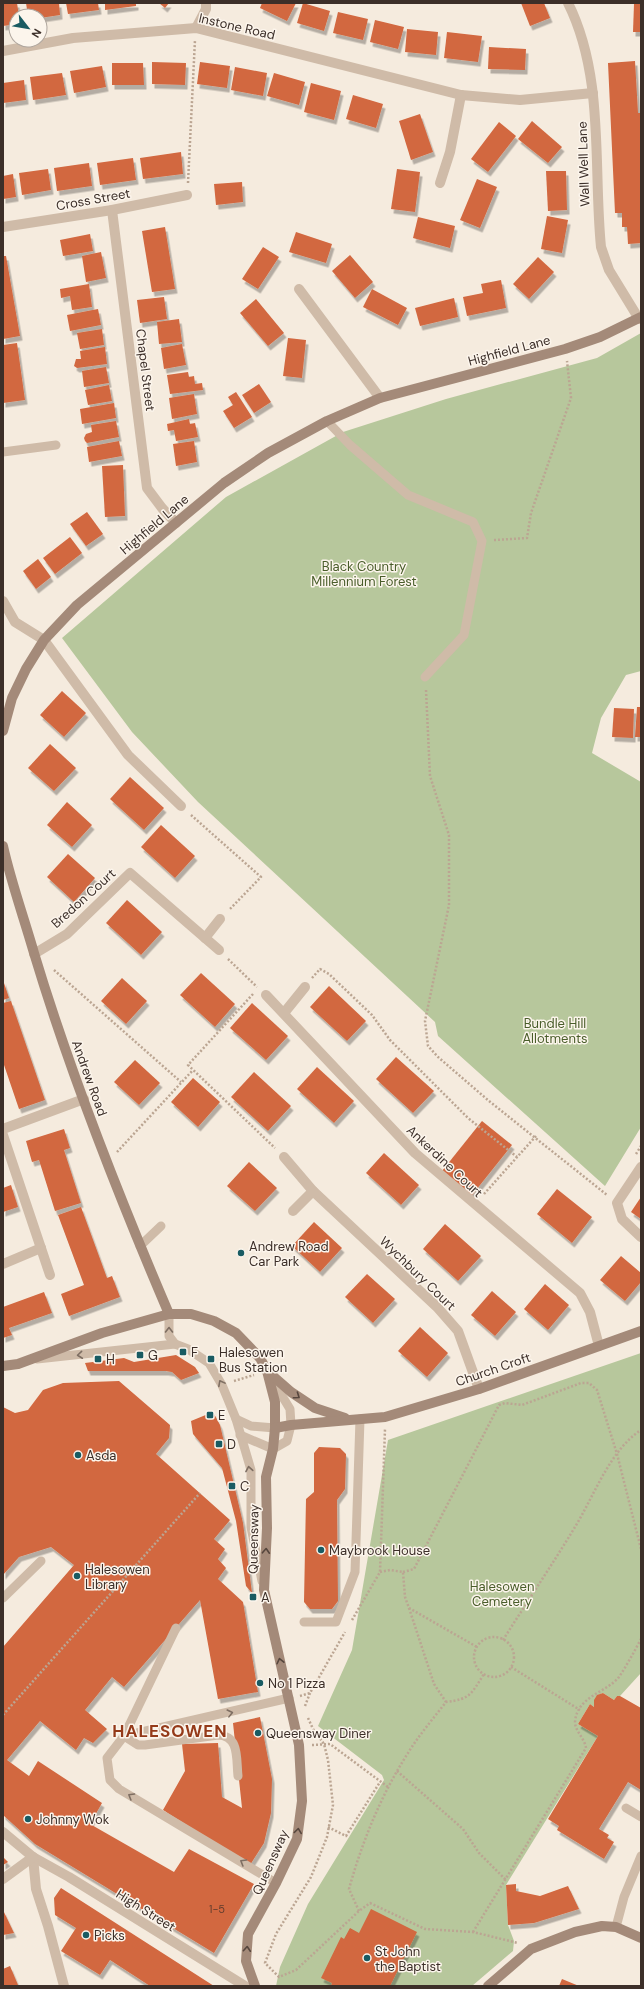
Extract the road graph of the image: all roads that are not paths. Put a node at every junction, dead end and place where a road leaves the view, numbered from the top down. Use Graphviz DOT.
graph roads {
  1 [pos="206,3"];
  2 [pos="568,3"];
  3 [pos="196,28"];
  4 [pos="3,51"];
  5 [pos="593,93"];
  6 [pos="461,95"];
  7 [pos="440,183"];
  8 [pos="187,195"];
  9 [pos="112,210"];
  10 [pos="3,227"];
  11 [pos="299,289"];
  12 [pos="640,318"];
  13 [pos="380,398"];
  14 [pos="327,421"];
  15 [pos="56,445"];
  16 [pos="3,452"];
  17 [pos="176,523"];
  18 [pos="3,601"];
  19 [pos="44,640"];
  20 [pos="425,677"];
  21 [pos="3,731"];
  22 [pos="181,806"];
  23 [pos="3,846"];
  24 [pos="5,861"];
  25 [pos="220,919"];
  26 [pos="205,938"];
  27 [pos="219,950"];
  28 [pos="34,954"];
  29 [pos="305,987"];
  30 [pos="262,991"];
  31 [pos="284,1013"];
  32 [pos="84,1099"];
  33 [pos="3,1129"];
  34 [pos="3,1135"];
  35 [pos="6,1150"];
  36 [pos="284,1157"];
  37 [pos="641,1167"];
  38 [pos="314,1191"];
  39 [pos="293,1212"];
  40 [pos="161,1226"];
  41 [pos="641,1237"];
  42 [pos="140,1246"];
  43 [pos="41,1248"];
  44 [pos="3,1264"];
  45 [pos="50,1275"];
  46 [pos="169,1314"];
  47 [pos="641,1331"];
  48 [pos="175,1344"];
  49 [pos="599,1346"];
  50 [pos="28,1360"];
  51 [pos="3,1366"];
  52 [pos="267,1371"];
  53 [pos="479,1389"];
  54 [pos="236,1419"];
  55 [pos="355,1419"];
  56 [pos="291,1424"];
  57 [pos="275,1428"];
  58 [pos="240,1435"];
  59 [pos="273,1449"];
  60 [pos="41,1561"];
  61 [pos="264,1590"];
  62 [pos="3,1598"];
  63 [pos="304,1622"];
  64 [pos="176,1628"];
  65 [pos="289,1698"];
  66 [pos="124,1736"];
  67 [pos="238,1776"];
  68 [pos="626,1808"];
  69 [pos="641,1817"];
  70 [pos="3,1832"];
  71 [pos="641,1856"];
  72 [pos="33,1857"];
  73 [pos="3,1879"];
  74 [pos="276,1883"];
  75 [pos="616,1927"];
  76 [pos="641,1938"];
  77 [pos="64,1986"];
  78 [pos="245,1986"];
  79 [pos="255,1986"];
  80 [pos="488,1986"];
  1 -- 3 [label="street"];
  2 -- 5 [label="street, Wall Well Lane"];
  3 -- 4 [label="street, Instone Road"];
  3 -- 6 [label="street, Instone Road"];
  5 -- 6 [label="street, Instone Road"];
  5 -- 12 [label="street, Wall Well Lane"];
  6 -- 7 [label="street"];
  8 -- 9 [label="street, Cross Street"];
  9 -- 10 [label="street, Cross Street"];
  9 -- 17 [label="street, Chapel Street"];
  11 -- 13 [label="street"];
  12 -- 13 [label="street, Highfield Lane"];
  13 -- 14 [label="street, Highfield Lane"];
  14 -- 17 [label="street, Highfield Lane"];
  14 -- 20 [label="lane"];
  15 -- 16 [label="lane"];
  17 -- 19 [label="street, Highfield Lane"];
  18 -- 19 [label="street"];
  19 -- 21 [label="street, Highfield Lane"];
  19 -- 22 [label="street"];
  23 -- 24 [label="street, Andrew Road"];
  24 -- 28 [label="street, Andrew Road"];
  25 -- 26 [label="street"];
  26 -- 27 [label="street, Bredon Court"];
  26 -- 28 [label="street, Bredon Court"];
  28 -- 32 [label="street, Andrew Road"];
  29 -- 31 [label="street"];
  30 -- 31 [label="street, Ankerdine Court"];
  31 -- 49 [label="street, Ankerdine Court"];
  32 -- 33 [label="street"];
  32 -- 42 [label="street, Andrew Road"];
  34 -- 35 [label="street"];
  35 -- 43 [label="street"];
  36 -- 38 [label="street, Wychbury Court"];
  37 -- 41 [label="street"];
  38 -- 39 [label="street"];
  38 -- 53 [label="street, Wychbury Court"];
  40 -- 42 [label="lane"];
  42 -- 46 [label="street, Andrew Road"];
  43 -- 44 [label="street"];
  43 -- 45 [label="street"];
  48 -- 46 [label="lane, one-way"];
  46 -- 50 [label="street, Queensway"];
  46 -- 52 [label="street, Queensway"];
  47 -- 49 [label="street, Church Croft"];
  48 -- 50 [label="lane, one-way"];
  54 -- 48 [label="lane, one-way"];
  49 -- 53 [label="street, Church Croft"];
  50 -- 51 [label="street, Queensway"];
  52 -- 55 [label="street, Church Croft, one-way"];
  52 -- 56 [label="lane"];
  52 -- 57 [label="street, Queensway"];
  53 -- 55 [label="street, Church Croft"];
  54 -- 57 [label="lane"];
  54 -- 58 [label="lane"];
  55 -- 56 [label="street, Church Croft"];
  55 -- 63 [label="lane"];
  56 -- 57 [label="street, Church Croft"];
  56 -- 59 [label="lane"];
  57 -- 59 [label="street, Queensway"];
  58 -- 59 [label="lane"];
  61 -- 58 [label="lane, one-way"];
  61 -- 59 [label="street, Queensway, one-way"];
  60 -- 62 [label="lane"];
  65 -- 61 [label="street, Queensway, one-way"];
  64 -- 66 [label="lane"];
  66 -- 65 [label="lane, one-way"];
  74 -- 65 [label="street, Queensway, one-way"];
  66 -- 67 [label="lane"];
  74 -- 66 [label="lane, one-way"];
  68 -- 69 [label="lane"];
  70 -- 72 [label="street, High Street"];
  71 -- 75 [label="lane"];
  72 -- 73 [label="street"];
  72 -- 77 [label="street"];
  72 -- 78 [label="street, High Street"];
  79 -- 74 [label="street, Queensway, one-way"];
  75 -- 76 [label="street"];
  75 -- 80 [label="street"];
}
